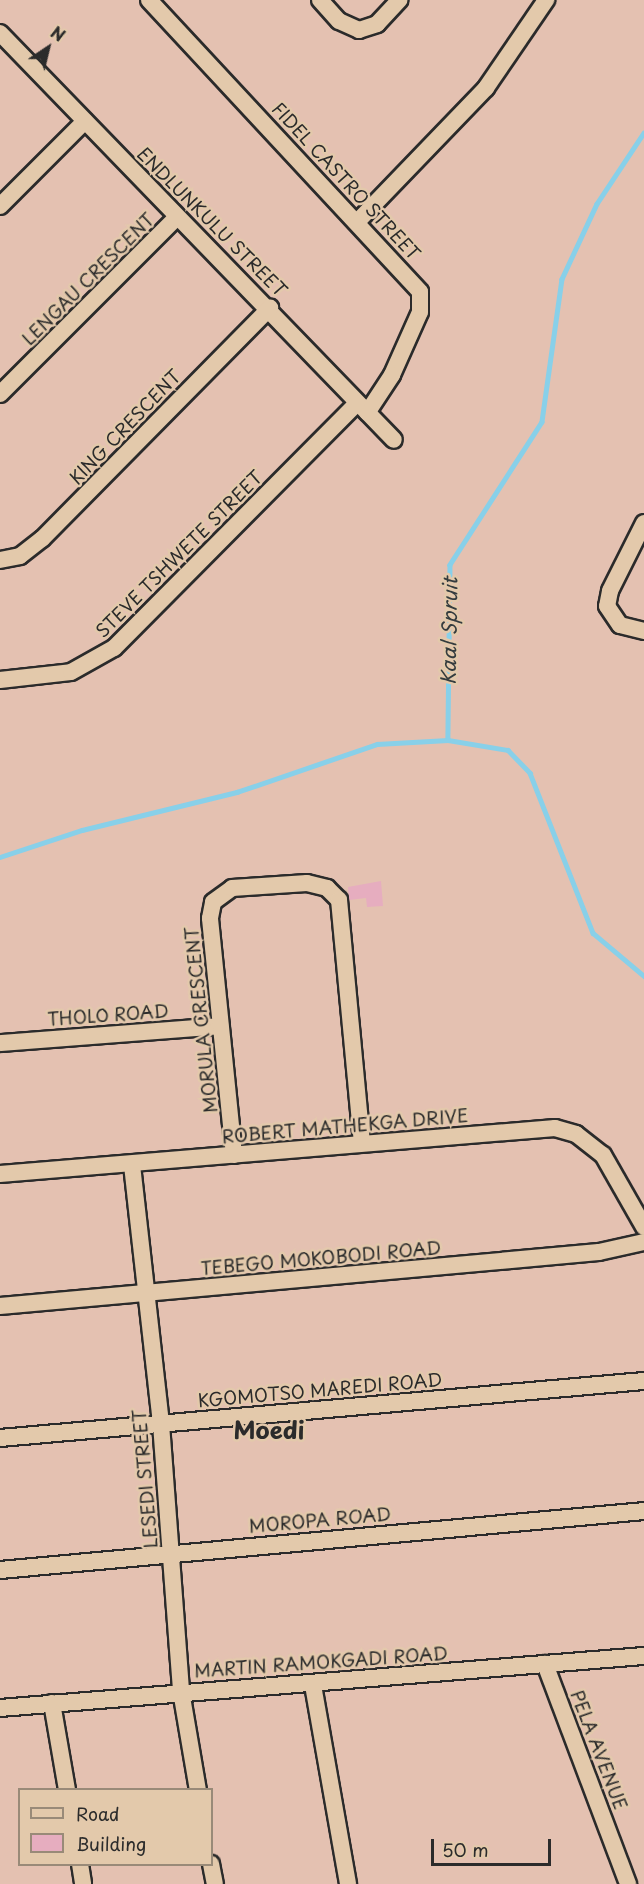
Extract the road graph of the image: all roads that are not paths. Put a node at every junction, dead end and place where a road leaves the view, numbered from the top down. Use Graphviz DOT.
graph roads {
  1 [pos="149,0"];
  2 [pos="320,0"];
  3 [pos="399,0"];
  4 [pos="546,0"];
  5 [pos="0,33"];
  6 [pos="85,121"];
  7 [pos="0,206"];
  8 [pos="177,217"];
  9 [pos="358,222"];
  10 [pos="270,308"];
  11 [pos="0,394"];
  12 [pos="362,408"];
  13 [pos="394,440"];
  14 [pos="644,522"];
  15 [pos="0,560"];
  16 [pos="644,631"];
  17 [pos="0,680"];
  18 [pos="220,1026"];
  19 [pos="0,1043"];
  20 [pos="362,1143"];
  21 [pos="234,1155"];
  22 [pos="132,1165"];
  23 [pos="0,1174"];
  24 [pos="644,1227"];
  25 [pos="644,1242"];
  26 [pos="145,1294"];
  27 [pos="0,1306"];
  28 [pos="644,1381"];
  29 [pos="161,1424"];
  30 [pos="0,1438"];
  31 [pos="644,1511"];
  32 [pos="171,1553"];
  33 [pos="0,1570"];
  34 [pos="644,1656"];
  35 [pos="545,1664"];
  36 [pos="313,1685"];
  37 [pos="181,1691"];
  38 [pos="52,1703"];
  39 [pos="0,1708"];
  40 [pos="67,1788"];
  41 [pos="198,1788"];
  42 [pos="80,1866"];
  43 [pos="211,1866"];
  44 [pos="83,1884"];
  45 [pos="215,1884"];
  46 [pos="348,1884"];
  47 [pos="628,1884"];
  1 -- 9 [label="street, FIDEL CASTRO STREET"];
  2 -- 3 [label="street"];
  4 -- 9 [label="street"];
  5 -- 6 [label="street, ENDLUNKULU STREET"];
  6 -- 7 [label="street"];
  6 -- 8 [label="street, ENDLUNKULU STREET"];
  8 -- 10 [label="street, ENDLUNKULU STREET"];
  8 -- 11 [label="street, LENGAU CRESCENT"];
  9 -- 12 [label="street, FIDEL CASTRO STREET"];
  10 -- 12 [label="street, ENDLUNKULU STREET"];
  10 -- 15 [label="street, KING CRESCENT"];
  12 -- 13 [label="street, ENDLUNKULU STREET"];
  12 -- 17 [label="street, STEVE TSHWETE STREET"];
  14 -- 16 [label="street"];
  18 -- 19 [label="street, THOLO ROAD"];
  18 -- 20 [label="street, MORULA CRESCENT"];
  18 -- 21 [label="street, MORULA CRESCENT"];
  20 -- 21 [label="street, ROBERT MATHEKGA DRIVE"];
  20 -- 24 [label="street, ROBERT MATHEKGA DRIVE"];
  21 -- 22 [label="street, ROBERT MATHEKGA DRIVE"];
  22 -- 23 [label="street, ROBERT MATHEKGA DRIVE"];
  22 -- 26 [label="street, LESEDI STREET"];
  25 -- 26 [label="street, TEBEGO MOKOBODI ROAD"];
  26 -- 27 [label="street, TEBEGO MOKOBODI ROAD"];
  26 -- 29 [label="street, LESEDI STREET"];
  28 -- 29 [label="street, KGOMOTSO MAREDI ROAD"];
  29 -- 30 [label="street, KGOMOTSO MAREDI ROAD"];
  29 -- 32 [label="street, LESEDI STREET"];
  31 -- 32 [label="street, MOROPA ROAD"];
  32 -- 33 [label="street, MOROPA ROAD"];
  32 -- 37 [label="street, LESEDI STREET"];
  34 -- 35 [label="street, MARTIN RAMOKGADI ROAD"];
  35 -- 36 [label="street, MARTIN RAMOKGADI ROAD"];
  35 -- 47 [label="street, PELA AVENUE"];
  36 -- 37 [label="street, MARTIN RAMOKGADI ROAD"];
  36 -- 46 [label="street"];
  37 -- 38 [label="street, MARTIN RAMOKGADI ROAD"];
  37 -- 41 [label="street, LESEDI STREET"];
  38 -- 39 [label="street, MARTIN RAMOKGADI ROAD"];
  38 -- 40 [label="street"];
  42 -- 44 [label="street"];
  43 -- 45 [label="street"];
}
